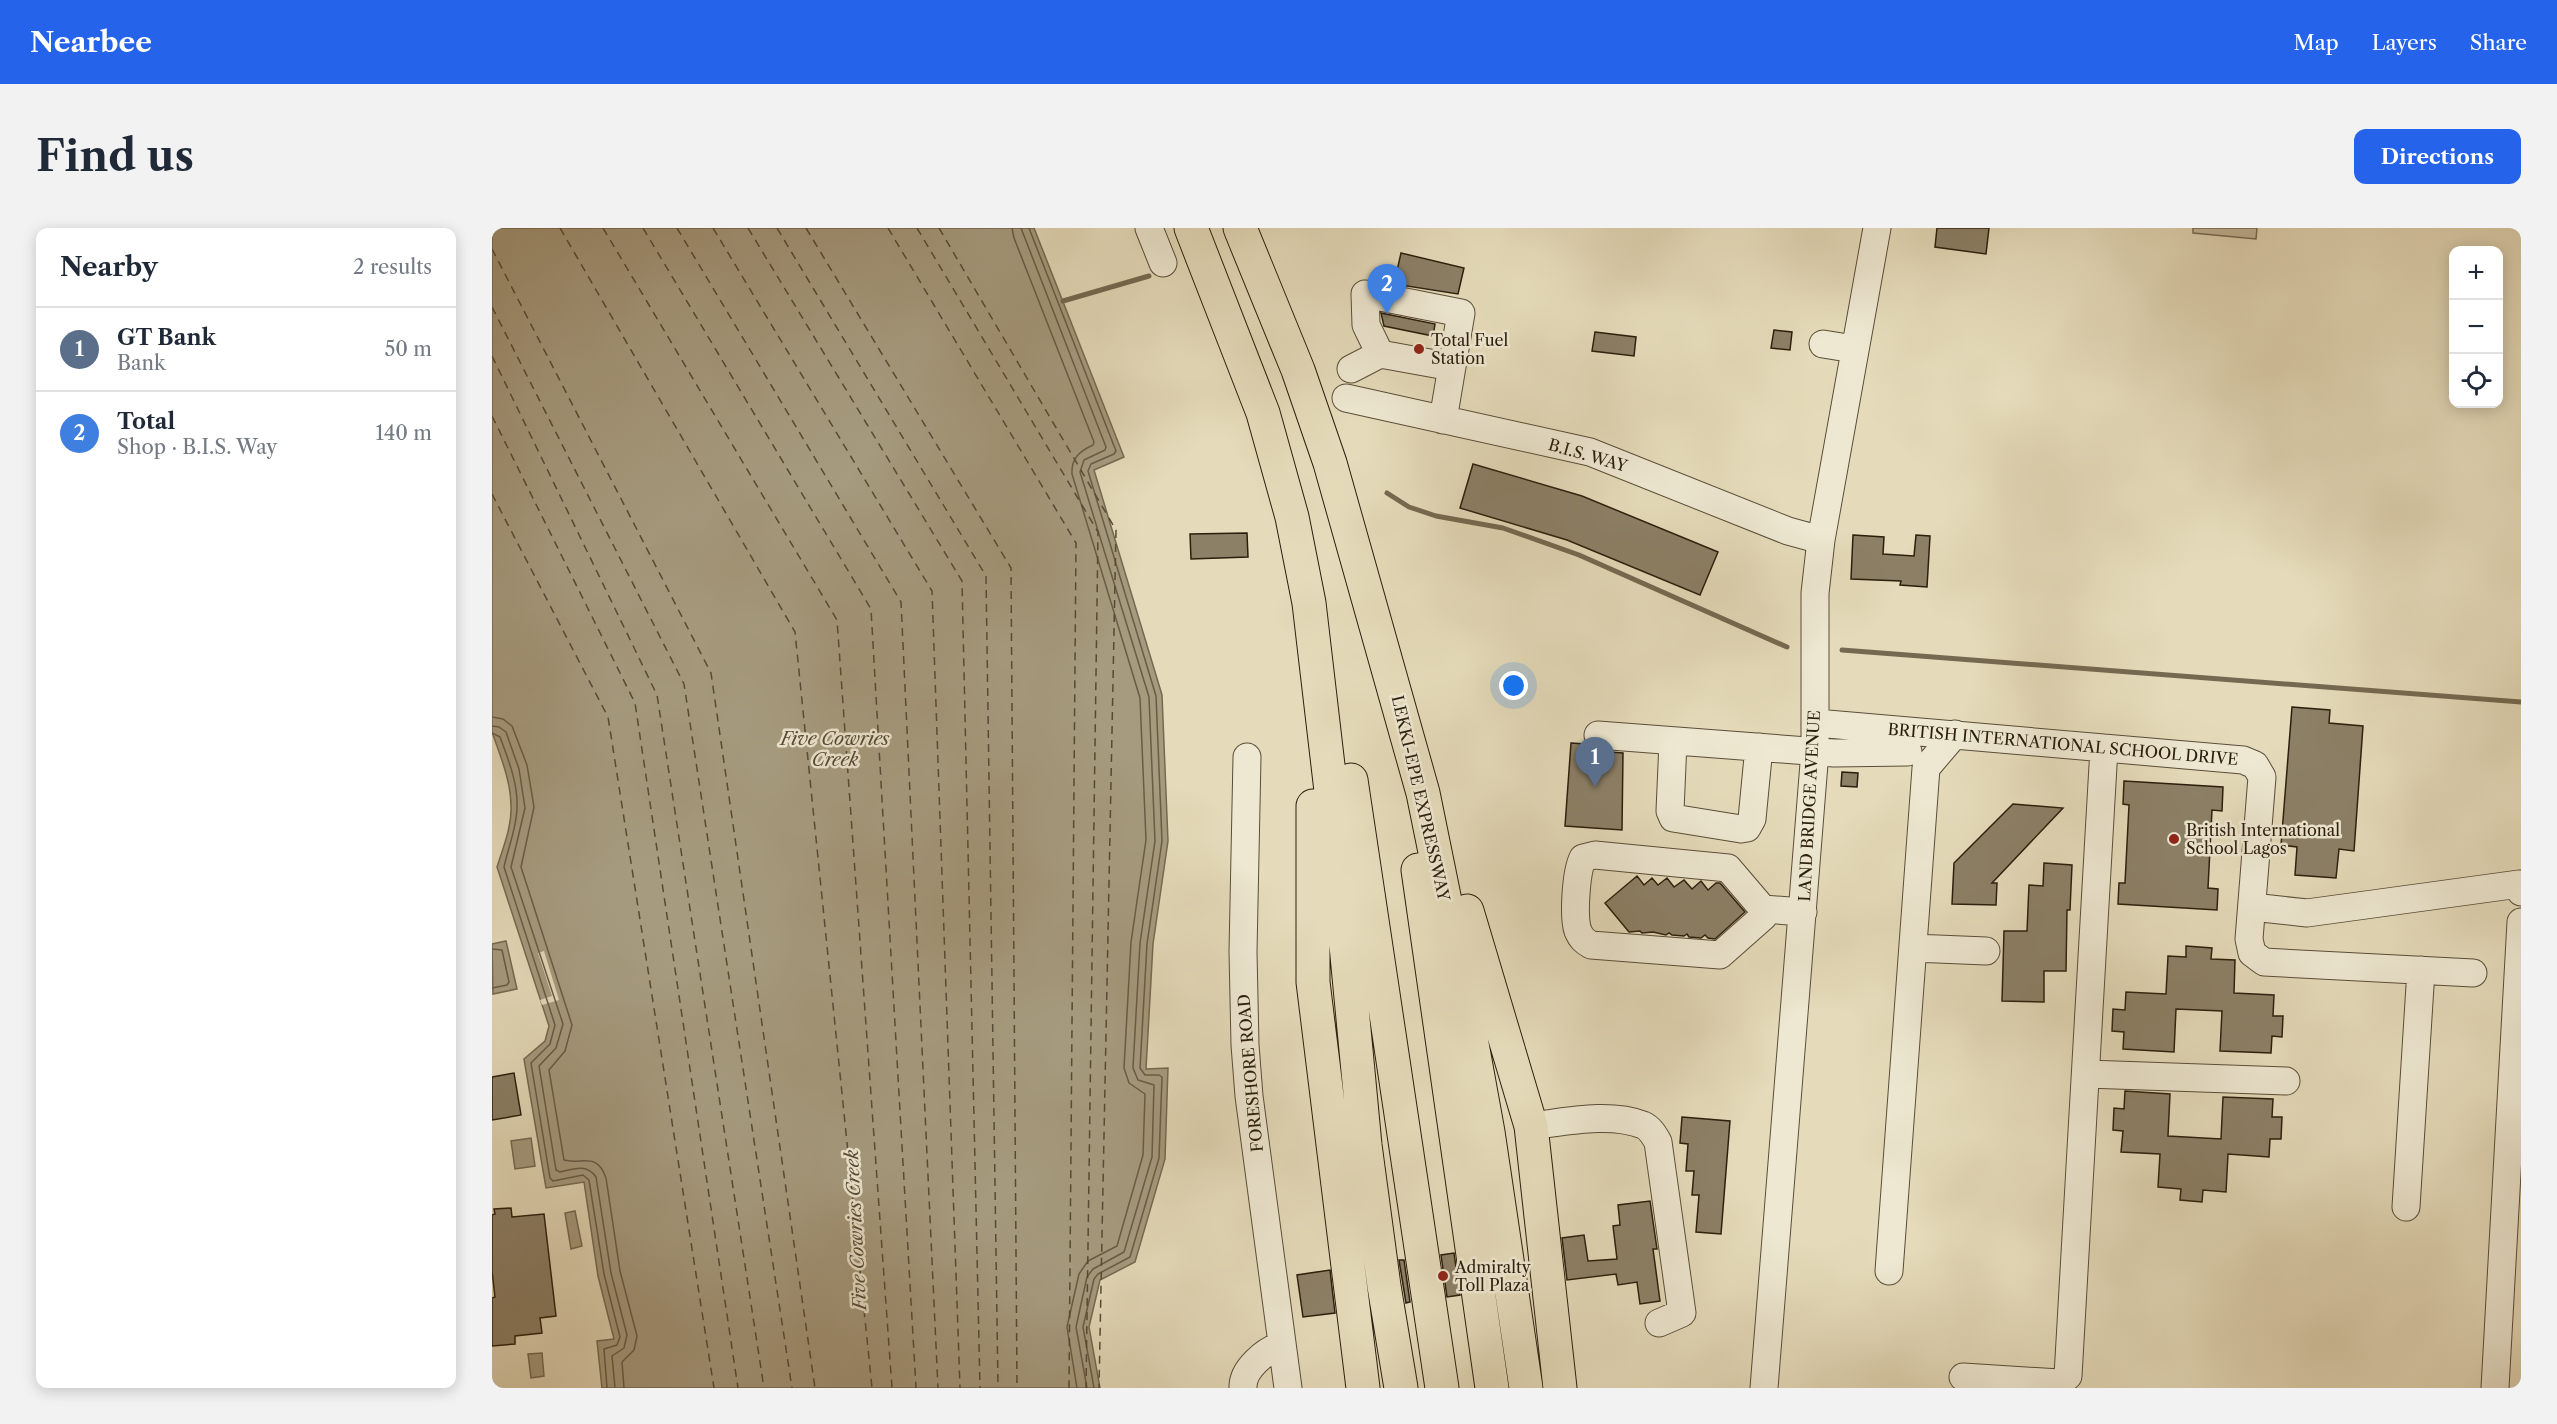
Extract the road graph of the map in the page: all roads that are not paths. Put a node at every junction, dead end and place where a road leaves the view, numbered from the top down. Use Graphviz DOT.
graph roads {
  1 [pos="1149,228"];
  2 [pos="1191,228"];
  3 [pos="1240,228"];
  4 [pos="1877,228"];
  5 [pos="1163,264"];
  6 [pos="1823,344"];
  7 [pos="1854,349"];
  8 [pos="1380,354"];
  9 [pos="1452,367"];
  10 [pos="1351,369"];
  11 [pos="1346,398"];
  12 [pos="1443,420"];
  13 [pos="1821,540"];
  14 [pos="1309,603"];
  15 [pos="1391,672"];
  16 [pos="1816,723"];
  17 [pos="1955,734"];
  18 [pos="1598,735"];
  19 [pos="1673,742"];
  20 [pos="1759,747"];
  21 [pos="2104,748"];
  22 [pos="1914,750"];
  23 [pos="1815,751"];
  24 [pos="1247,757"];
  25 [pos="2521,892"];
  26 [pos="2252,907"];
  27 [pos="1763,909"];
  28 [pos="1803,912"];
  29 [pos="2521,922"];
  30 [pos="2521,927"];
  31 [pos="1428,938"];
  32 [pos="1913,948"];
  33 [pos="1377,951"];
  34 [pos="1986,951"];
  35 [pos="2421,970"];
  36 [pos="2473,973"];
  37 [pos="2087,1074"];
  38 [pos="2286,1081"];
  39 [pos="1531,1126"];
  40 [pos="2515,1166"];
  41 [pos="2406,1207"];
  42 [pos="1889,1270"];
  43 [pos="1659,1323"];
  44 [pos="1282,1345"];
  45 [pos="1963,1377"];
  46 [pos="1243,1388"];
  47 [pos="1288,1388"];
  48 [pos="1363,1388"];
  49 [pos="1401,1388"];
  50 [pos="1442,1388"];
  51 [pos="1492,1388"];
  52 [pos="1526,1388"];
  53 [pos="1560,1388"];
  54 [pos="1764,1388"];
  55 [pos="2495,1388"];
  1 -- 5 [label="street"];
  2 -- 14 [label="highway"];
  3 -- 15 [label="highway, LEKKI-EPE EXPRESSWAY"];
  4 -- 7 [label="street, LAND BRIDGE AVENUE"];
  6 -- 7 [label="street"];
  7 -- 13 [label="street, LAND BRIDGE AVENUE"];
  8 -- 9 [label="street"];
  8 -- 9 [label="street"];
  8 -- 10 [label="street"];
  9 -- 12 [label="street"];
  11 -- 12 [label="street, B.I.S. WAY"];
  12 -- 13 [label="street, B.I.S. WAY"];
  13 -- 16 [label="street, LAND BRIDGE AVENUE"];
  14 -- 33 [label="highway"];
  14 -- 48 [label="highway"];
  14 -- 49 [label="highway"];
  15 -- 31 [label="highway"];
  15 -- 39 [label="highway"];
  15 -- 52 [label="highway, LEKKI-EPE EXPRESSWAY"];
  16 -- 22 [label="street, BRITISH INTERNATIONAL SCHOOL DRIVE"];
  16 -- 23 [label="street, LAND BRIDGE AVENUE"];
  17 -- 21 [label="street, BRITISH INTERNATIONAL SCHOOL DRIVE"];
  17 -- 22 [label="street, BRITISH INTERNATIONAL SCHOOL DRIVE"];
  17 -- 22 [label="street"];
  18 -- 19 [label="street"];
  19 -- 20 [label="street"];
  19 -- 20 [label="street"];
  20 -- 23 [label="street"];
  21 -- 26 [label="street, BRITISH INTERNATIONAL SCHOOL DRIVE"];
  21 -- 37 [label="street"];
  22 -- 23 [label="street"];
  22 -- 32 [label="street"];
  23 -- 28 [label="street, LAND BRIDGE AVENUE"];
  24 -- 44 [label="street, FORESHORE ROAD"];
  25 -- 26 [label="street"];
  26 -- 35 [label="street, BRITISH INTERNATIONAL SCHOOL DRIVE"];
  27 -- 27 [label="street"];
  27 -- 28 [label="street"];
  28 -- 54 [label="street, LAND BRIDGE AVENUE"];
  29 -- 30 [label="street"];
  30 -- 40 [label="street"];
  31 -- 33 [label="highway"];
  31 -- 51 [label="highway"];
  32 -- 34 [label="street"];
  32 -- 42 [label="street"];
  33 -- 50 [label="highway"];
  35 -- 36 [label="street, BRITISH INTERNATIONAL SCHOOL DRIVE"];
  35 -- 41 [label="street"];
  37 -- 38 [label="street"];
  37 -- 45 [label="street"];
  39 -- 43 [label="street"];
  39 -- 53 [label="highway"];
  40 -- 55 [label="street"];
  44 -- 46 [label="street"];
  44 -- 47 [label="street, FORESHORE ROAD"];
}
